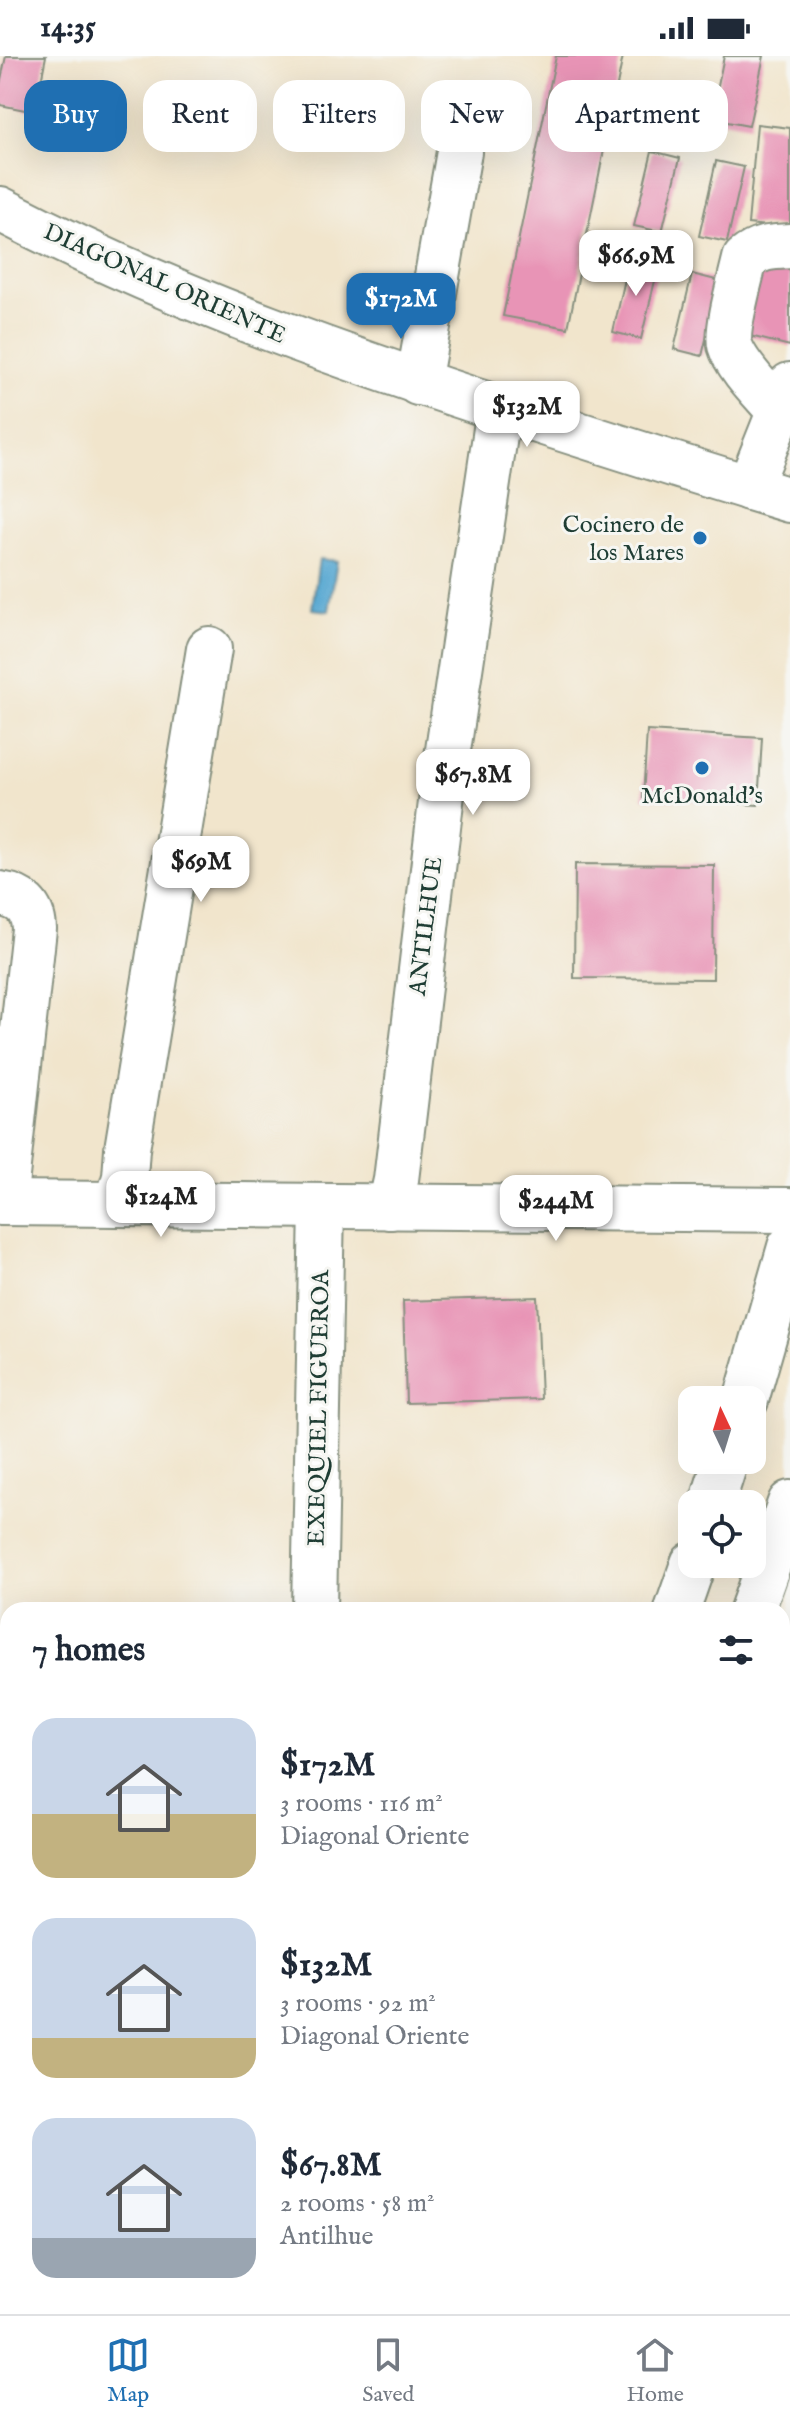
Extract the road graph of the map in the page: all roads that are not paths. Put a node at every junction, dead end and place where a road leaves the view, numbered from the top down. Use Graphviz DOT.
graph roads {
  1 [pos="459,152"];
  2 [pos="0,209"];
  3 [pos="790,246"];
  4 [pos="418,383"];
  5 [pos="784,398"];
  6 [pos="499,409"];
  7 [pos="749,488"];
  8 [pos="790,500"];
  9 [pos="209,649"];
  10 [pos="0,894"];
  11 [pos="2,1203"];
  12 [pos="117,1204"];
  13 [pos="322,1207"];
  14 [pos="390,1207"];
  15 [pos="790,1210"];
  16 [pos="790,1247"];
  17 [pos="750,1386"];
  18 [pos="790,1503"];
  19 [pos="688,1578"];
  20 [pos="314,1602"];
  21 [pos="680,1602"];
  22 [pos="755,1602"];
  1 -- 4 [label="street"];
  2 -- 4 [label="street, DIAGONAL ORIENTE"];
  3 -- 5 [label="street"];
  4 -- 6 [label="street, DIAGONAL ORIENTE"];
  5 -- 7 [label="street"];
  6 -- 7 [label="street, DIAGONAL ORIENTE"];
  6 -- 14 [label="street, ANTILHUE"];
  7 -- 8 [label="street, DIAGONAL ORIENTE"];
  9 -- 12 [label="street"];
  10 -- 11 [label="street"];
  11 -- 12 [label="street"];
  12 -- 13 [label="street"];
  13 -- 14 [label="street"];
  13 -- 20 [label="street, EXEQUIEL FIGUEROA"];
  14 -- 15 [label="street"];
  16 -- 17 [label="street"];
  18 -- 22 [label="street"];
  19 -- 21 [label="street"];
}
